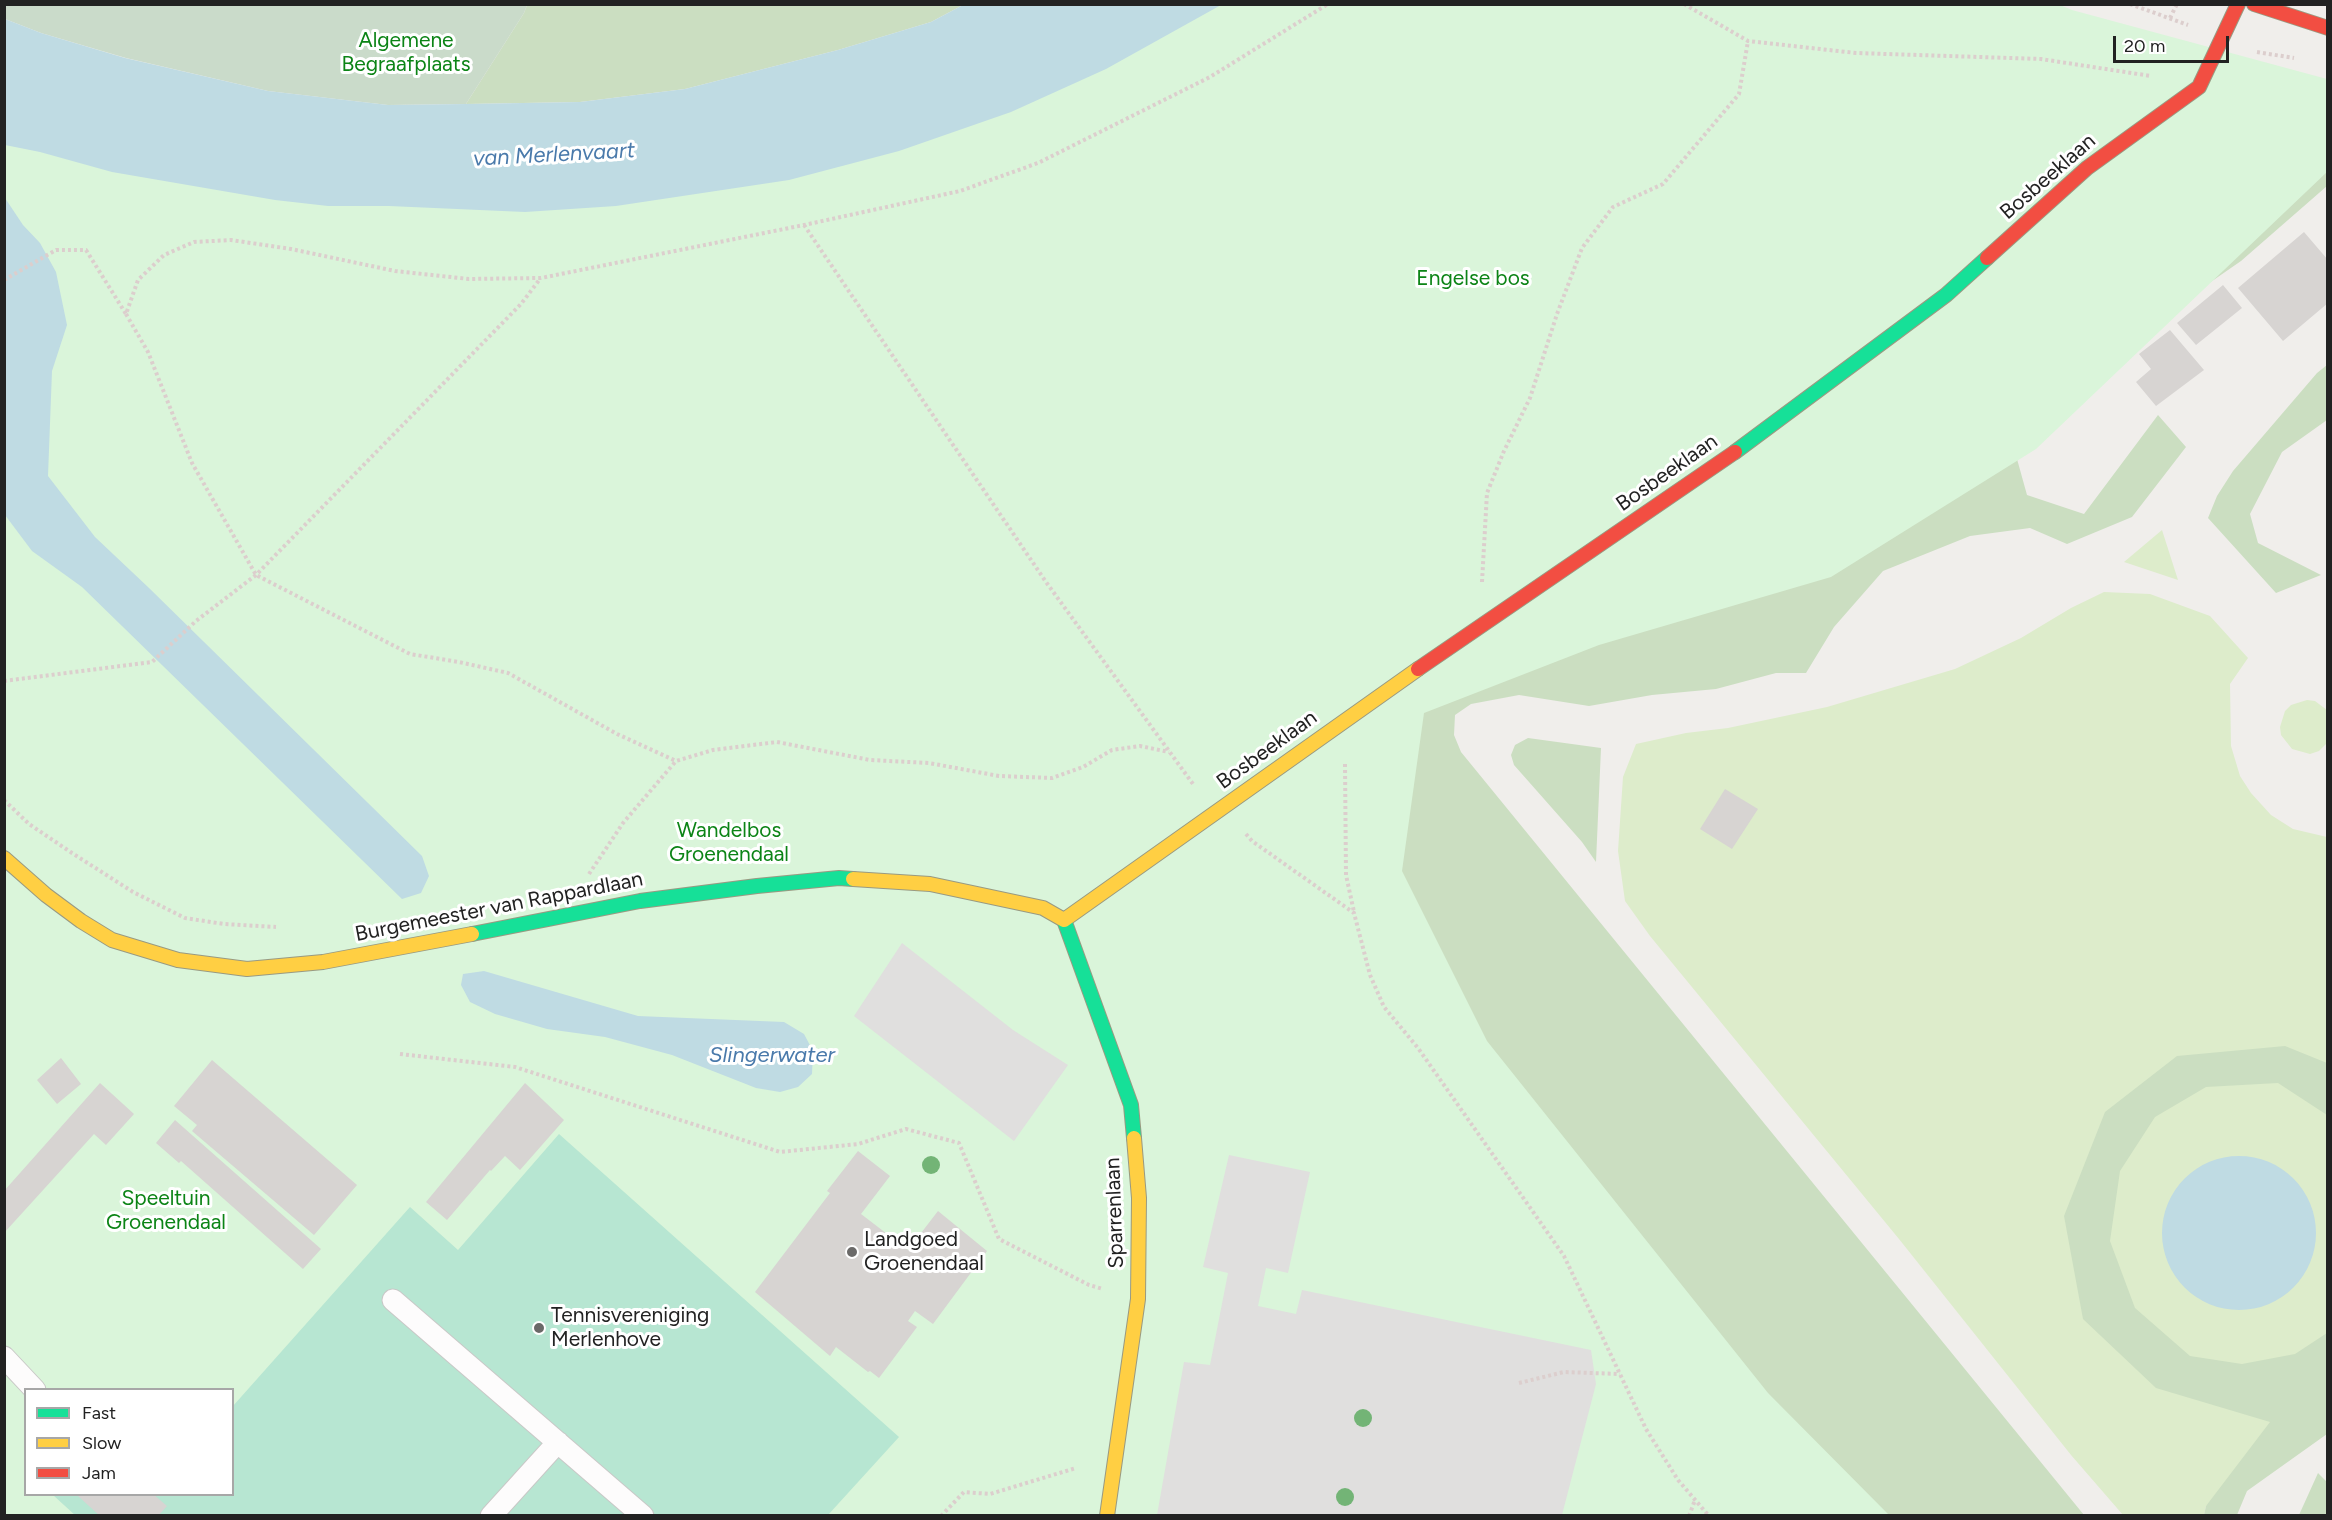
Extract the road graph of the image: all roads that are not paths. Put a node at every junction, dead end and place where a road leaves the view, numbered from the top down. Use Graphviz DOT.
graph roads {
  1 [pos="2238,4"];
  2 [pos="2254,4"];
  3 [pos="2328,28"];
  4 [pos="5,859"];
  5 [pos="1064,920"];
  6 [pos="393,1300"];
  7 [pos="4,1357"];
  8 [pos="34,1388"];
  9 [pos="558,1442"];
  10 [pos="491,1515"];
  11 [pos="643,1515"];
  12 [pos="1107,1515"];
  1 -- 5 [label="street, Bosbeeklaan"];
  2 -- 3 [label="street"];
  4 -- 5 [label="street, Burgemeester van Rappardlaan"];
  5 -- 12 [label="street, Sparrenlaan"];
  6 -- 9 [label="lane"];
  7 -- 8 [label="lane"];
  9 -- 10 [label="lane"];
  9 -- 11 [label="lane"];
}
